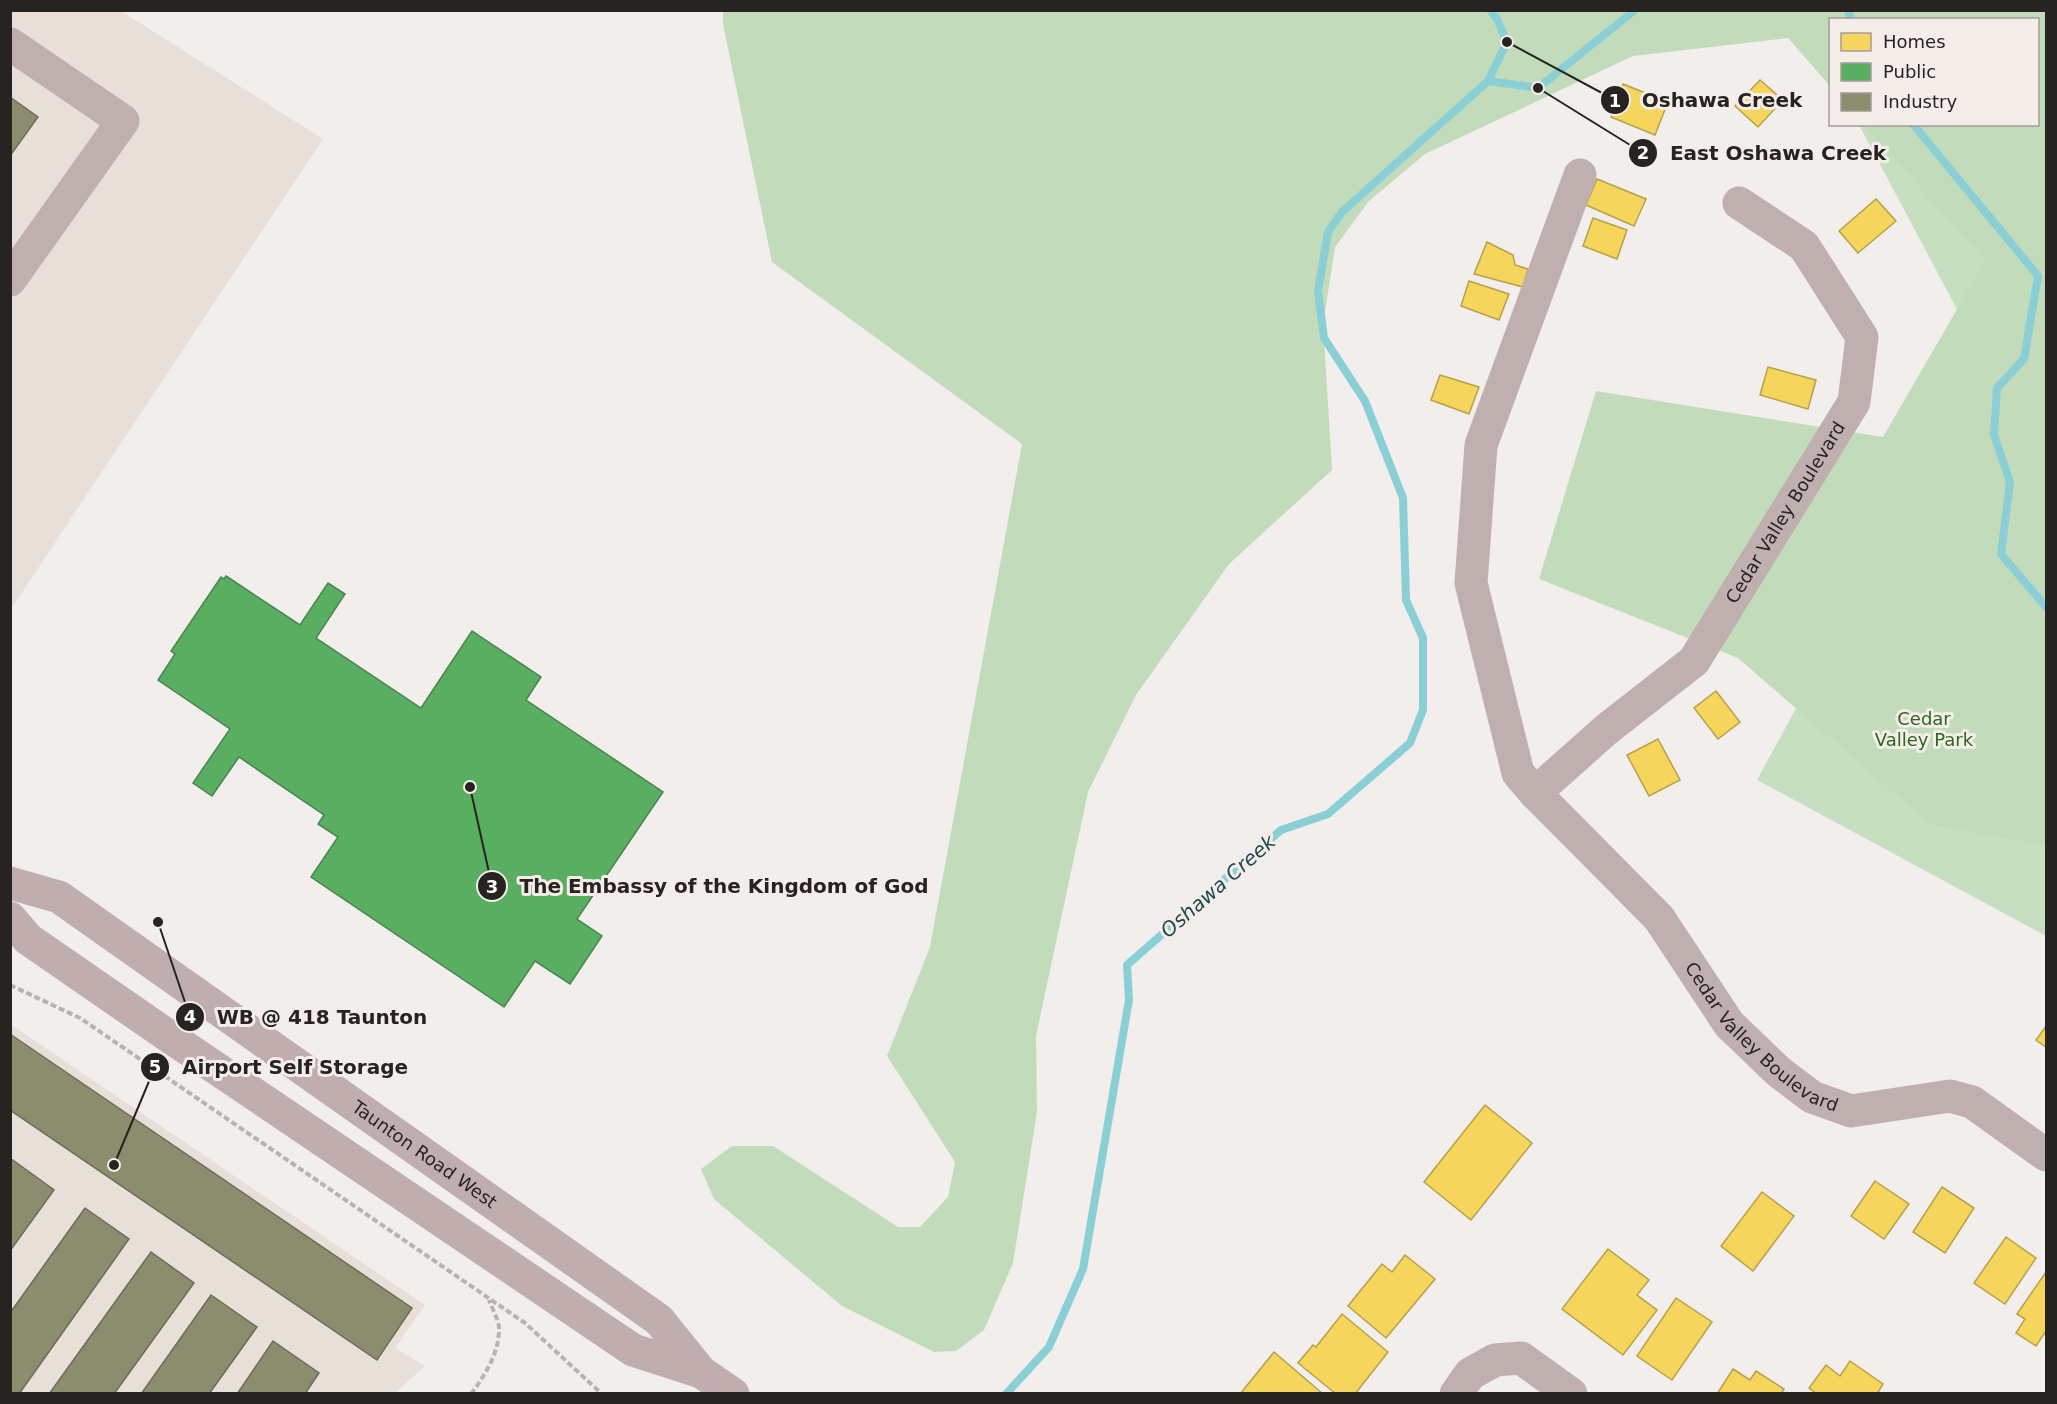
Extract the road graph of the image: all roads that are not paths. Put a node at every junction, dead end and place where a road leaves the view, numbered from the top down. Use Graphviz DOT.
graph roads {
  1 [pos="10,44"];
  2 [pos="1580,175"];
  3 [pos="1739,203"];
  4 [pos="10,280"];
  5 [pos="1535,793"];
  6 [pos="10,883"];
  7 [pos="10,918"];
  8 [pos="2046,1155"];
  9 [pos="701,1372"];
  10 [pos="733,1394"];
  11 [pos="1456,1394"];
  12 [pos="1571,1394"];
  1 -- 4 [label="street"];
  2 -- 5 [label="street, Cedar Valley Boulevard"];
  3 -- 5 [label="street, Cedar Valley Boulevard"];
  5 -- 8 [label="street, Cedar Valley Boulevard"];
  6 -- 9 [label="main road, Taunton Road West"];
  7 -- 9 [label="main road, Taunton Road West"];
  9 -- 10 [label="main road, Taunton Road West"];
  11 -- 12 [label="street"];
}
